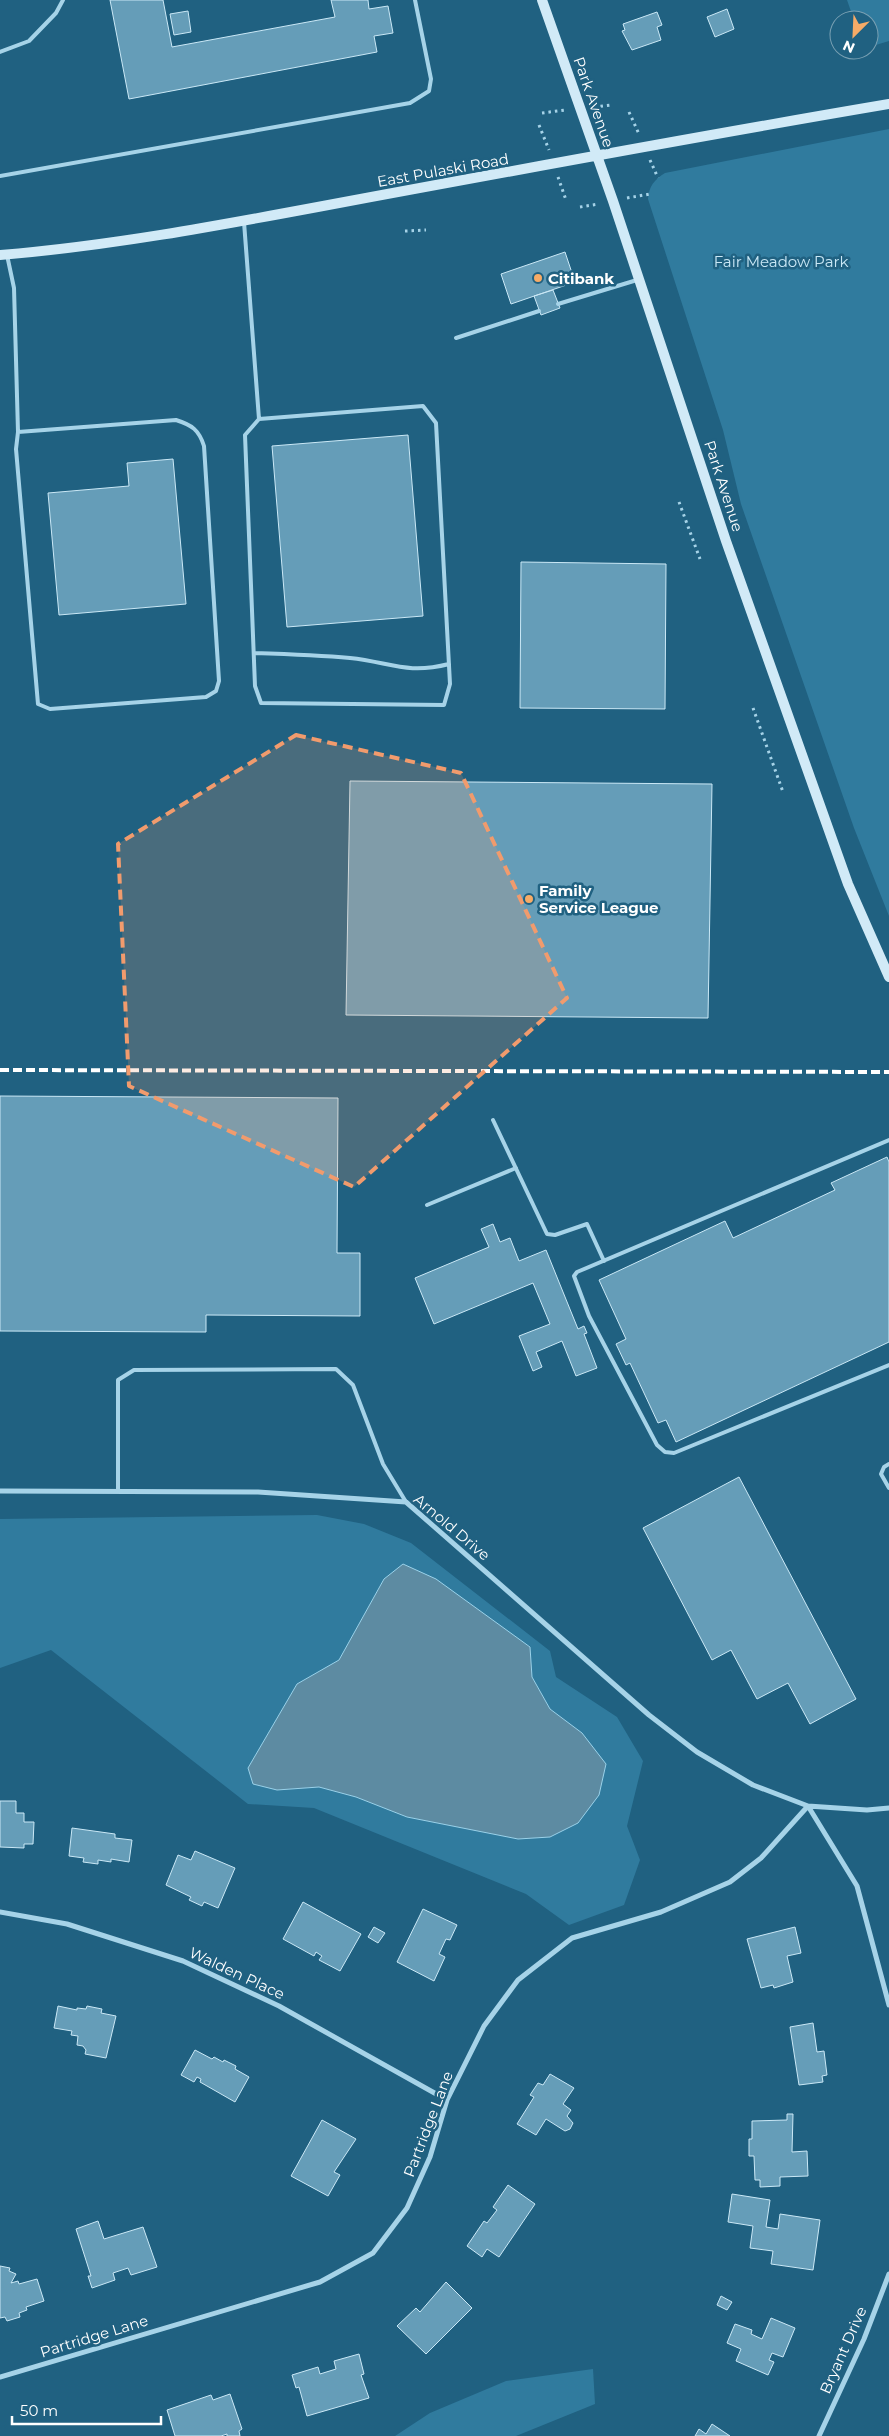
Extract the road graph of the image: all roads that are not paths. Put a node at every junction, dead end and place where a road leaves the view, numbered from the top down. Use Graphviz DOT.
graph roads {
  1 [pos="63,0"];
  2 [pos="415,0"];
  3 [pos="542,0"];
  4 [pos="0,52"];
  5 [pos="889,104"];
  6 [pos="596,154"];
  7 [pos="0,176"];
  8 [pos="244,222"];
  9 [pos="3,255"];
  10 [pos="638,279"];
  11 [pos="558,304"];
  12 [pos="539,311"];
  13 [pos="456,338"];
  14 [pos="259,419"];
  15 [pos="18,432"];
  16 [pos="254,653"];
  17 [pos="449,664"];
  18 [pos="889,977"];
  19 [pos="493,1120"];
  20 [pos="889,1140"];
  21 [pos="516,1168"];
  22 [pos="427,1206"];
  23 [pos="604,1261"];
  24 [pos="889,1365"];
  25 [pos="889,1464"];
  26 [pos="889,1488"];
  27 [pos="118,1491"];
  28 [pos="0,1492"];
  29 [pos="406,1502"];
  30 [pos="808,1806"];
  31 [pos="889,1808"];
  32 [pos="0,1912"];
  33 [pos="889,2005"];
  34 [pos="448,2100"];
  35 [pos="889,2274"];
  36 [pos="0,2377"];
  37 [pos="819,2436"];
  1 -- 4 [label="lane"];
  2 -- 7 [label="lane"];
  3 -- 6 [label="main road, Park Avenue"];
  5 -- 6 [label="main road, East Pulaski Road"];
  6 -- 8 [label="main road, East Pulaski Road"];
  6 -- 10 [label="main road, Park Avenue"];
  8 -- 9 [label="main road, East Pulaski Road"];
  8 -- 14 [label="lane"];
  9 -- 15 [label="lane"];
  10 -- 11 [label="lane"];
  10 -- 18 [label="main road, Park Avenue"];
  12 -- 13 [label="lane"];
  14 -- 16 [label="lane"];
  14 -- 17 [label="lane"];
  15 -- 15 [label="lane"];
  16 -- 17 [label="lane"];
  16 -- 17 [label="lane"];
  19 -- 21 [label="lane"];
  20 -- 23 [label="lane"];
  21 -- 22 [label="lane"];
  21 -- 23 [label="lane"];
  23 -- 24 [label="lane"];
  25 -- 26 [label="lane"];
  27 -- 28 [label="street, Arnold Drive"];
  27 -- 29 [label="street, Arnold Drive"];
  27 -- 29 [label="lane"];
  29 -- 30 [label="street, Arnold Drive"];
  30 -- 31 [label="street"];
  30 -- 33 [label="street"];
  30 -- 34 [label="street, Partridge Lane"];
  32 -- 34 [label="street, Walden Place"];
  34 -- 36 [label="street, Partridge Lane"];
  35 -- 37 [label="street, Bryant Drive"];
}
